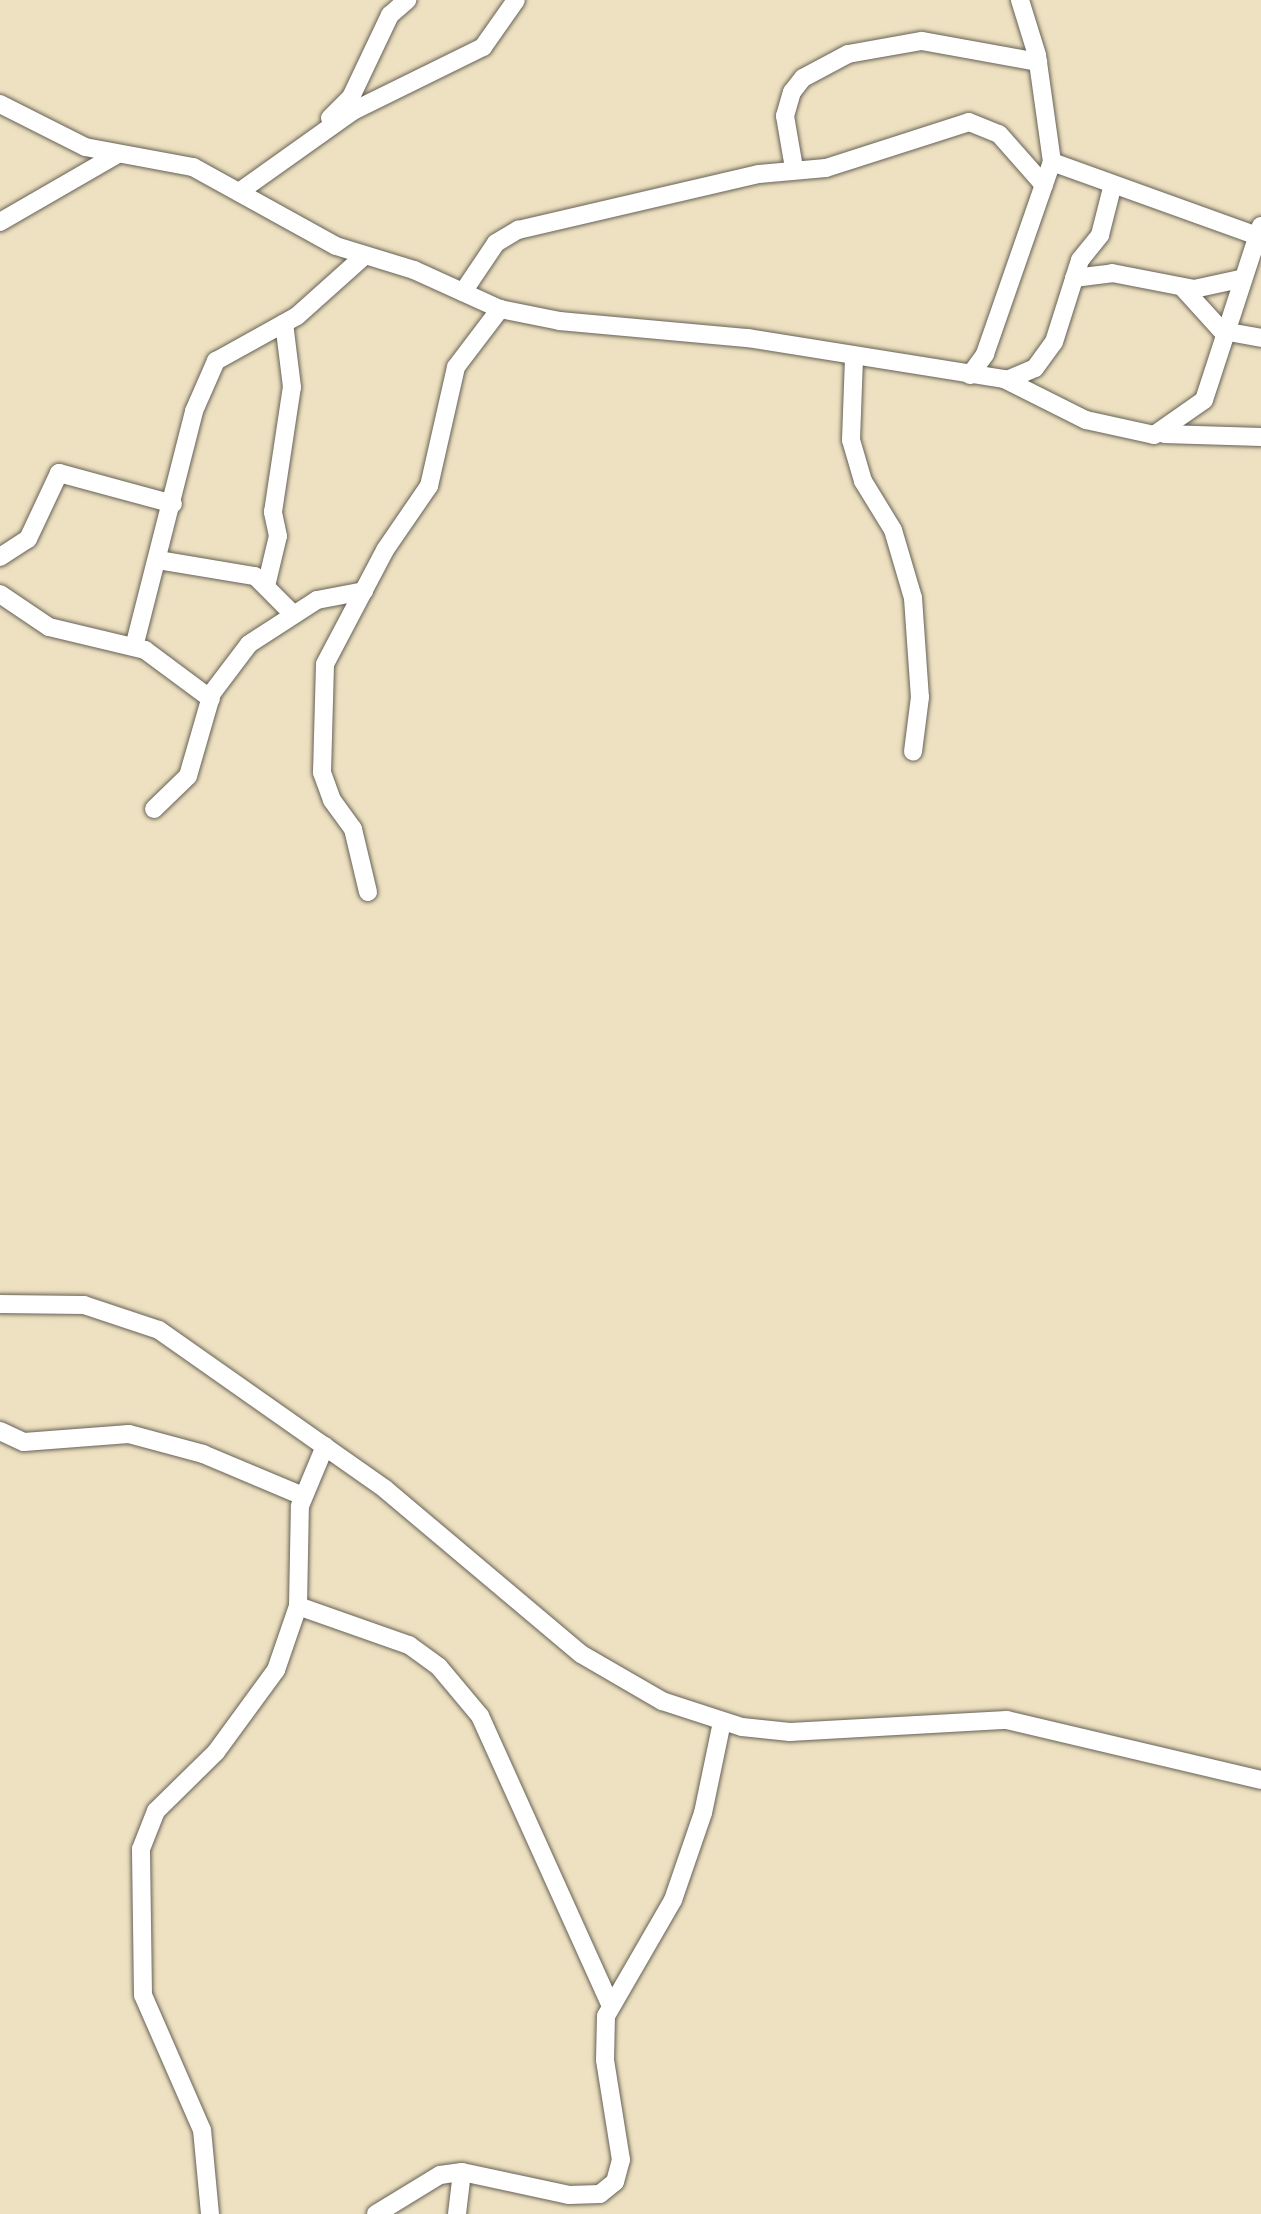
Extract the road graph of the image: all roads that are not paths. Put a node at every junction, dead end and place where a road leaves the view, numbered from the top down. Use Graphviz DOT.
graph roads {
  1 [pos="407,0"];
  2 [pos="516,0"];
  3 [pos="1020,0"];
  4 [pos="1038,62"];
  5 [pos="0,104"];
  6 [pos="306,144"];
  7 [pos="118,154"];
  8 [pos="1052,162"];
  9 [pos="794,168"];
  10 [pos="1044,185"];
  11 [pos="1112,188"];
  12 [pos="239,192"];
  13 [pos="0,222"];
  14 [pos="1257,242"];
  15 [pos="364,256"];
  16 [pos="1074,278"];
  17 [pos="1240,278"];
  18 [pos="1182,287"];
  19 [pos="463,292"];
  20 [pos="500,309"];
  21 [pos="284,323"];
  22 [pos="1223,331"];
  23 [pos="1261,338"];
  24 [pos="854,358"];
  25 [pos="970,375"];
  26 [pos="1007,380"];
  27 [pos="1164,434"];
  28 [pos="1261,438"];
  29 [pos="173,504"];
  30 [pos="0,557"];
  31 [pos="158,560"];
  32 [pos="267,582"];
  33 [pos="364,591"];
  34 [pos="0,594"];
  35 [pos="292,613"];
  36 [pos="134,646"];
  37 [pos="210,699"];
  38 [pos="913,752"];
  39 [pos="154,809"];
  40 [pos="368,892"];
  41 [pos="0,1304"];
  42 [pos="0,1432"];
  43 [pos="325,1446"];
  44 [pos="302,1496"];
  45 [pos="298,1606"];
  46 [pos="722,1722"];
  47 [pos="1261,1780"];
  48 [pos="610,2004"];
  49 [pos="462,2172"];
  50 [pos="210,2214"];
  51 [pos="376,2214"];
  52 [pos="457,2214"];
  1 -- 6 [label="street"];
  2 -- 6 [label="street"];
  3 -- 4 [label="street"];
  4 -- 8 [label="street"];
  4 -- 9 [label="street"];
  5 -- 7 [label="street"];
  6 -- 12 [label="street"];
  7 -- 12 [label="street"];
  7 -- 13 [label="street"];
  8 -- 10 [label="street"];
  8 -- 11 [label="street"];
  9 -- 10 [label="street"];
  9 -- 19 [label="street"];
  10 -- 25 [label="street"];
  11 -- 14 [label="street"];
  11 -- 16 [label="street"];
  12 -- 15 [label="street"];
  14 -- 17 [label="street"];
  15 -- 19 [label="street"];
  15 -- 21 [label="street"];
  16 -- 18 [label="street"];
  16 -- 26 [label="street"];
  17 -- 18 [label="street"];
  17 -- 22 [label="street"];
  18 -- 22 [label="street"];
  19 -- 20 [label="street"];
  20 -- 24 [label="street"];
  20 -- 33 [label="street"];
  21 -- 29 [label="street"];
  21 -- 32 [label="street"];
  22 -- 23 [label="street"];
  22 -- 27 [label="street"];
  24 -- 25 [label="street"];
  24 -- 38 [label="street"];
  25 -- 26 [label="street"];
  26 -- 27 [label="street"];
  27 -- 28 [label="street"];
  29 -- 30 [label="street"];
  29 -- 31 [label="street"];
  31 -- 32 [label="street"];
  31 -- 36 [label="street"];
  32 -- 35 [label="street"];
  33 -- 35 [label="street"];
  33 -- 40 [label="street"];
  34 -- 36 [label="street"];
  35 -- 37 [label="street"];
  36 -- 37 [label="street"];
  37 -- 39 [label="street"];
  41 -- 43 [label="street"];
  42 -- 44 [label="street"];
  43 -- 44 [label="street"];
  43 -- 46 [label="street"];
  44 -- 45 [label="street"];
  45 -- 48 [label="street"];
  45 -- 50 [label="street"];
  46 -- 47 [label="street"];
  46 -- 48 [label="street"];
  48 -- 49 [label="street"];
  49 -- 51 [label="street"];
  49 -- 52 [label="street"];
}
